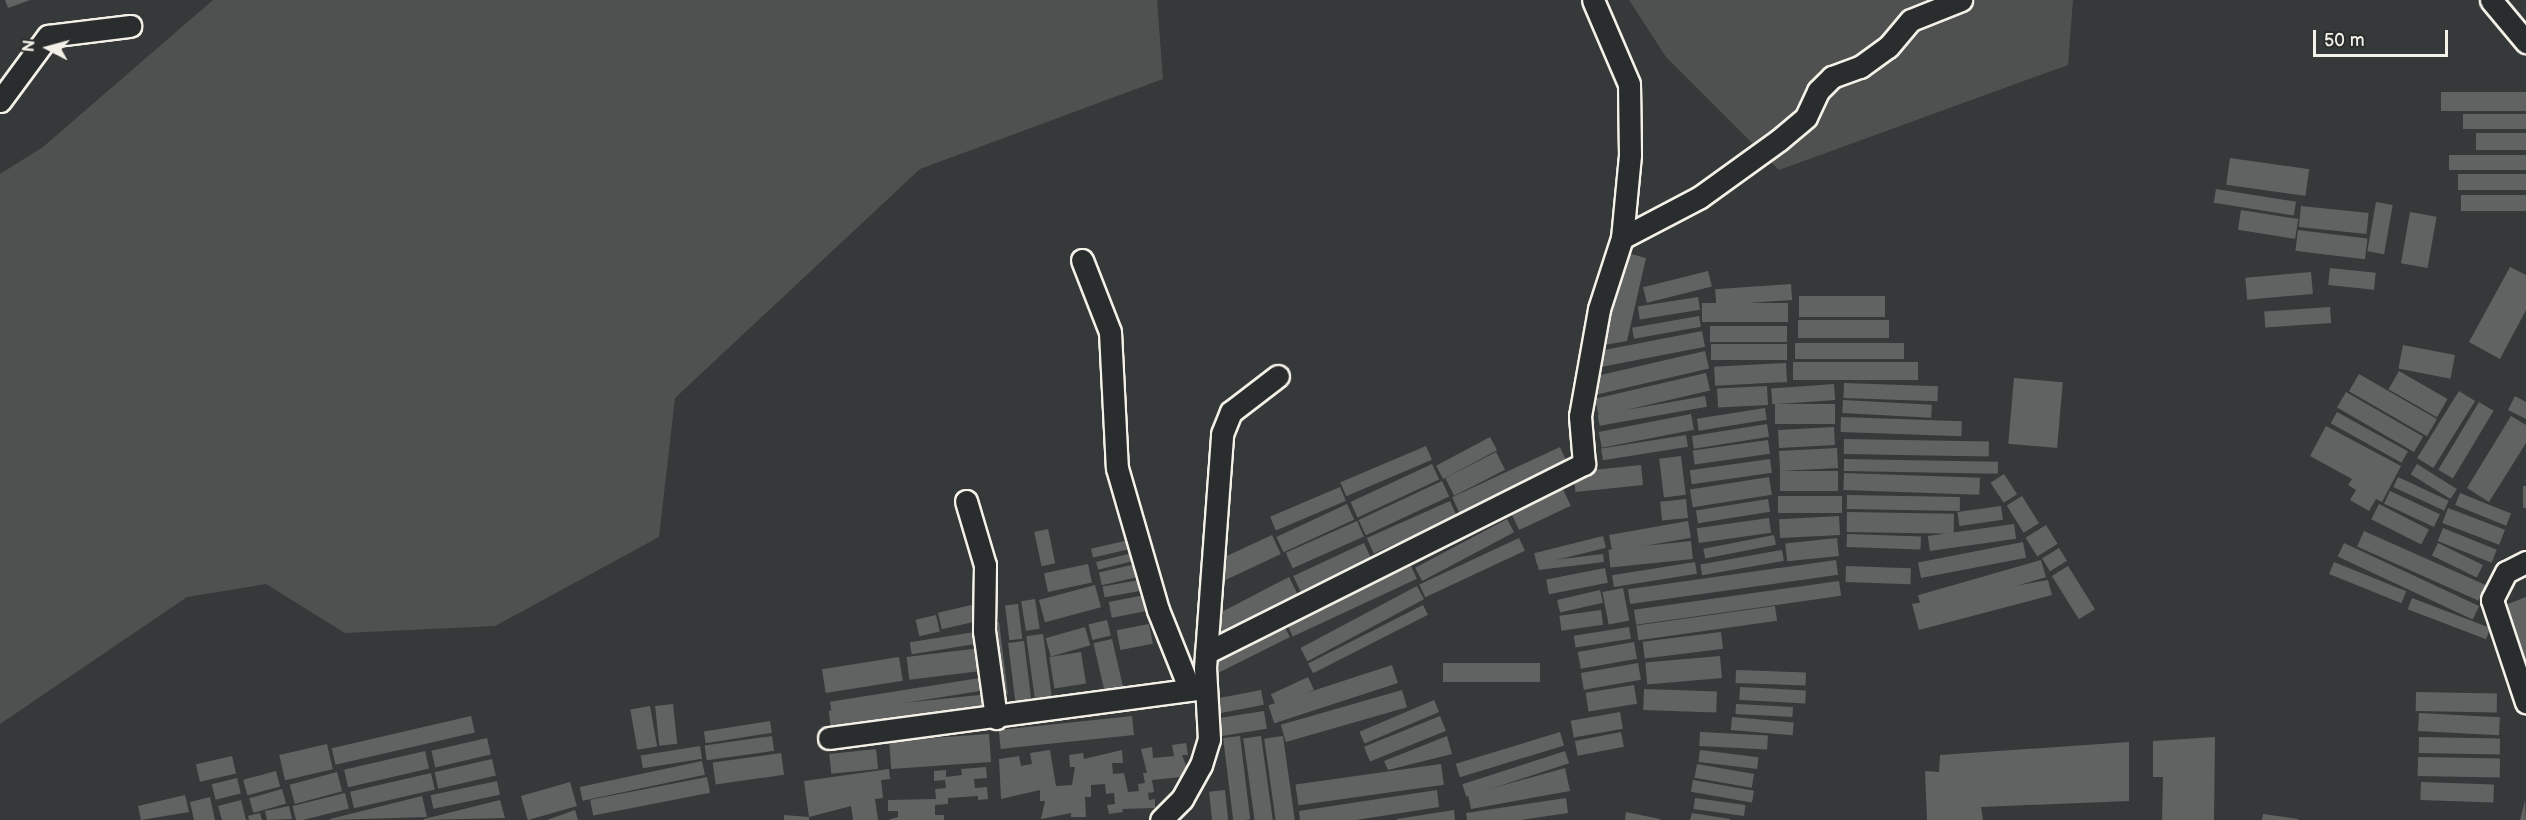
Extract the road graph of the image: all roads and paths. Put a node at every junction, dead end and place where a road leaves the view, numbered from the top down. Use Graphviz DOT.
graph roads {
  1 [pos="1593,0"];
  2 [pos="1961,0"];
  3 [pos="2492,0"];
  4 [pos="130,26"];
  5 [pos="2526,42"];
  6 [pos="0,100"];
  7 [pos="1622,238"];
  8 [pos="1082,261"];
  9 [pos="1278,376"];
  10 [pos="966,501"];
  11 [pos="2526,562"];
  12 [pos="1206,653"];
  13 [pos="1198,689"];
  14 [pos="2526,702"];
  15 [pos="996,718"];
  16 [pos="829,738"];
  17 [pos="1161,820"];
  1 -- 7 [label="street"];
  2 -- 7 [label="street"];
  3 -- 5 [label="street"];
  4 -- 6 [label="street"];
  7 -- 12 [label="street"];
  8 -- 13 [label="street"];
  9 -- 12 [label="street"];
  10 -- 15 [label="street"];
  11 -- 14 [label="street"];
  12 -- 13 [label="street"];
  13 -- 15 [label="street"];
  13 -- 17 [label="street"];
  15 -- 16 [label="street"];
}
